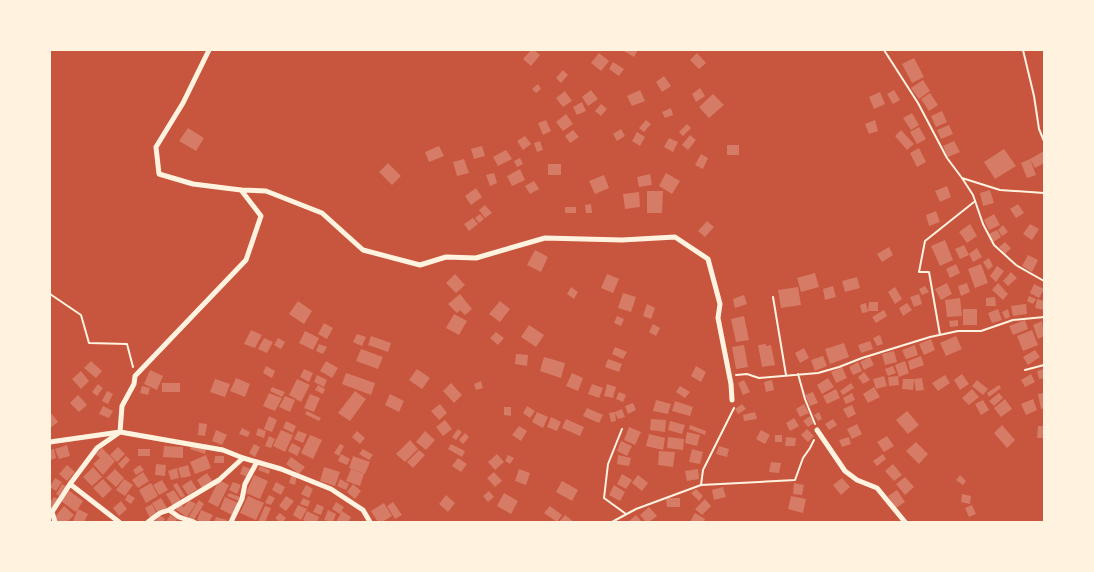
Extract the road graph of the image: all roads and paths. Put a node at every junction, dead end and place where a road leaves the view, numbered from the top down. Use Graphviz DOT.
graph roads {
  1 [pos="209,50"];
  2 [pos="884,50"];
  3 [pos="1023,50"];
  4 [pos="1044,141"];
  5 [pos="962,178"];
  6 [pos="241,190"];
  7 [pos="1044,193"];
  8 [pos="975,201"];
  9 [pos="1044,281"];
  10 [pos="50,294"];
  11 [pos="773,297"];
  12 [pos="1044,317"];
  13 [pos="940,336"];
  14 [pos="1044,365"];
  15 [pos="1025,370"];
  16 [pos="798,374"];
  17 [pos="786,375"];
  18 [pos="135,376"];
  19 [pos="729,376"];
  20 [pos="732,400"];
  21 [pos="622,430"];
  22 [pos="817,430"];
  23 [pos="120,432"];
  24 [pos="50,442"];
  25 [pos="243,458"];
  26 [pos="257,462"];
  27 [pos="70,484"];
  28 [pos="701,485"];
  29 [pos="168,510"];
  30 [pos="51,512"];
  31 [pos="626,514"];
  32 [pos="178,520"];
  33 [pos="55,522"];
  34 [pos="119,522"];
  35 [pos="148,522"];
  36 [pos="194,522"];
  37 [pos="231,522"];
  38 [pos="370,522"];
  39 [pos="612,522"];
  40 [pos="906,522"];
  1 -- 6 [label="street"];
  2 -- 5 [label="path"];
  3 -- 4 [label="path"];
  5 -- 7 [label="path"];
  5 -- 8 [label="path"];
  6 -- 18 [label="street"];
  6 -- 19 [label="street"];
  8 -- 9 [label="path"];
  8 -- 13 [label="path"];
  10 -- 18 [label="path"];
  11 -- 17 [label="path"];
  12 -- 13 [label="path"];
  13 -- 16 [label="path"];
  14 -- 15 [label="path"];
  16 -- 17 [label="path"];
  16 -- 22 [label="path"];
  17 -- 19 [label="path"];
  18 -- 23 [label="street"];
  19 -- 20 [label="street"];
  20 -- 28 [label="path"];
  21 -- 31 [label="path"];
  22 -- 28 [label="path"];
  22 -- 40 [label="street"];
  23 -- 24 [label="street"];
  23 -- 25 [label="street"];
  23 -- 27 [label="street"];
  25 -- 26 [label="street"];
  25 -- 29 [label="street"];
  26 -- 37 [label="street"];
  26 -- 38 [label="street"];
  27 -- 30 [label="street"];
  27 -- 34 [label="street"];
  28 -- 31 [label="path"];
  29 -- 32 [label="street"];
  29 -- 35 [label="street"];
  30 -- 33 [label="street"];
  31 -- 39 [label="path"];
  32 -- 36 [label="street"];
}
